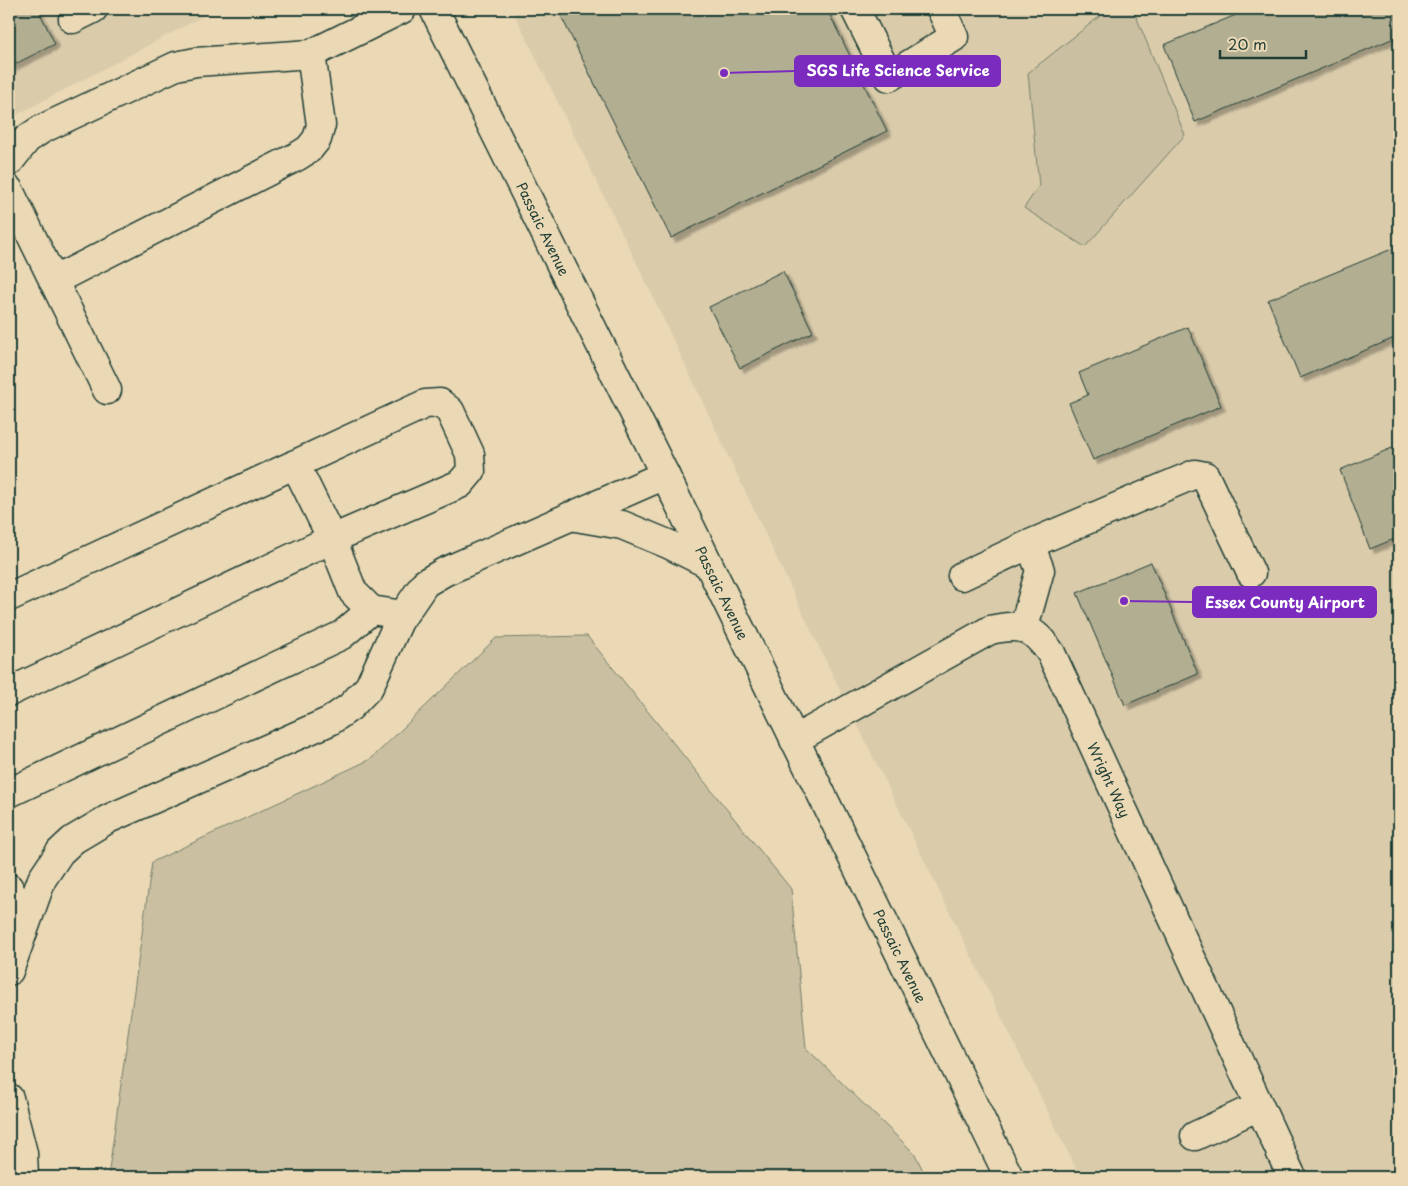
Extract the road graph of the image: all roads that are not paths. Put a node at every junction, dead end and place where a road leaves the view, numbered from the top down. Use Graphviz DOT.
graph roads {
  1 [pos="402,9"];
  2 [pos="855,9"];
  3 [pos="941,9"];
  4 [pos="439,10"];
  5 [pos="311,54"];
  6 [pos="9,162"];
  7 [pos="9,190"];
  8 [pos="53,281"];
  9 [pos="107,390"];
  10 [pos="295,464"];
  11 [pos="665,474"];
  12 [pos="570,516"];
  13 [pos="332,539"];
  14 [pos="1030,544"];
  15 [pos="708,564"];
  16 [pos="1251,573"];
  17 [pos="962,576"];
  18 [pos="9,597"];
  19 [pos="371,610"];
  20 [pos="403,615"];
  21 [pos="1024,628"];
  22 [pos="9,692"];
  23 [pos="794,740"];
  24 [pos="9,792"];
  25 [pos="9,888"];
  26 [pos="26,923"];
  27 [pos="9,971"];
  28 [pos="9,1098"];
  29 [pos="1259,1106"];
  30 [pos="1195,1136"];
  31 [pos="22,1176"];
  32 [pos="1009,1177"];
  33 [pos="1292,1177"];
  1 -- 5 [label="main road"];
  2 -- 3 [label="main road"];
  4 -- 11 [label="main road, Passaic Avenue"];
  5 -- 6 [label="main road"];
  5 -- 8 [label="main road"];
  7 -- 8 [label="main road"];
  8 -- 9 [label="main road"];
  10 -- 13 [label="main road"];
  10 -- 13 [label="main road"];
  10 -- 18 [label="main road"];
  11 -- 12 [label="main road"];
  11 -- 15 [label="main road, Passaic Avenue"];
  12 -- 15 [label="main road"];
  12 -- 20 [label="main road"];
  13 -- 19 [label="main road"];
  13 -- 22 [label="main road"];
  14 -- 16 [label="main road"];
  14 -- 17 [label="main road"];
  14 -- 21 [label="main road"];
  15 -- 23 [label="main road, Passaic Avenue"];
  19 -- 20 [label="main road"];
  19 -- 24 [label="main road"];
  20 -- 26 [label="main road"];
  21 -- 23 [label="main road"];
  21 -- 29 [label="main road, Wright Way"];
  23 -- 32 [label="main road, Passaic Avenue"];
  25 -- 26 [label="main road"];
  26 -- 27 [label="main road"];
  28 -- 31 [label="main road"];
  29 -- 30 [label="main road"];
  29 -- 33 [label="main road, Wright Way"];
}
